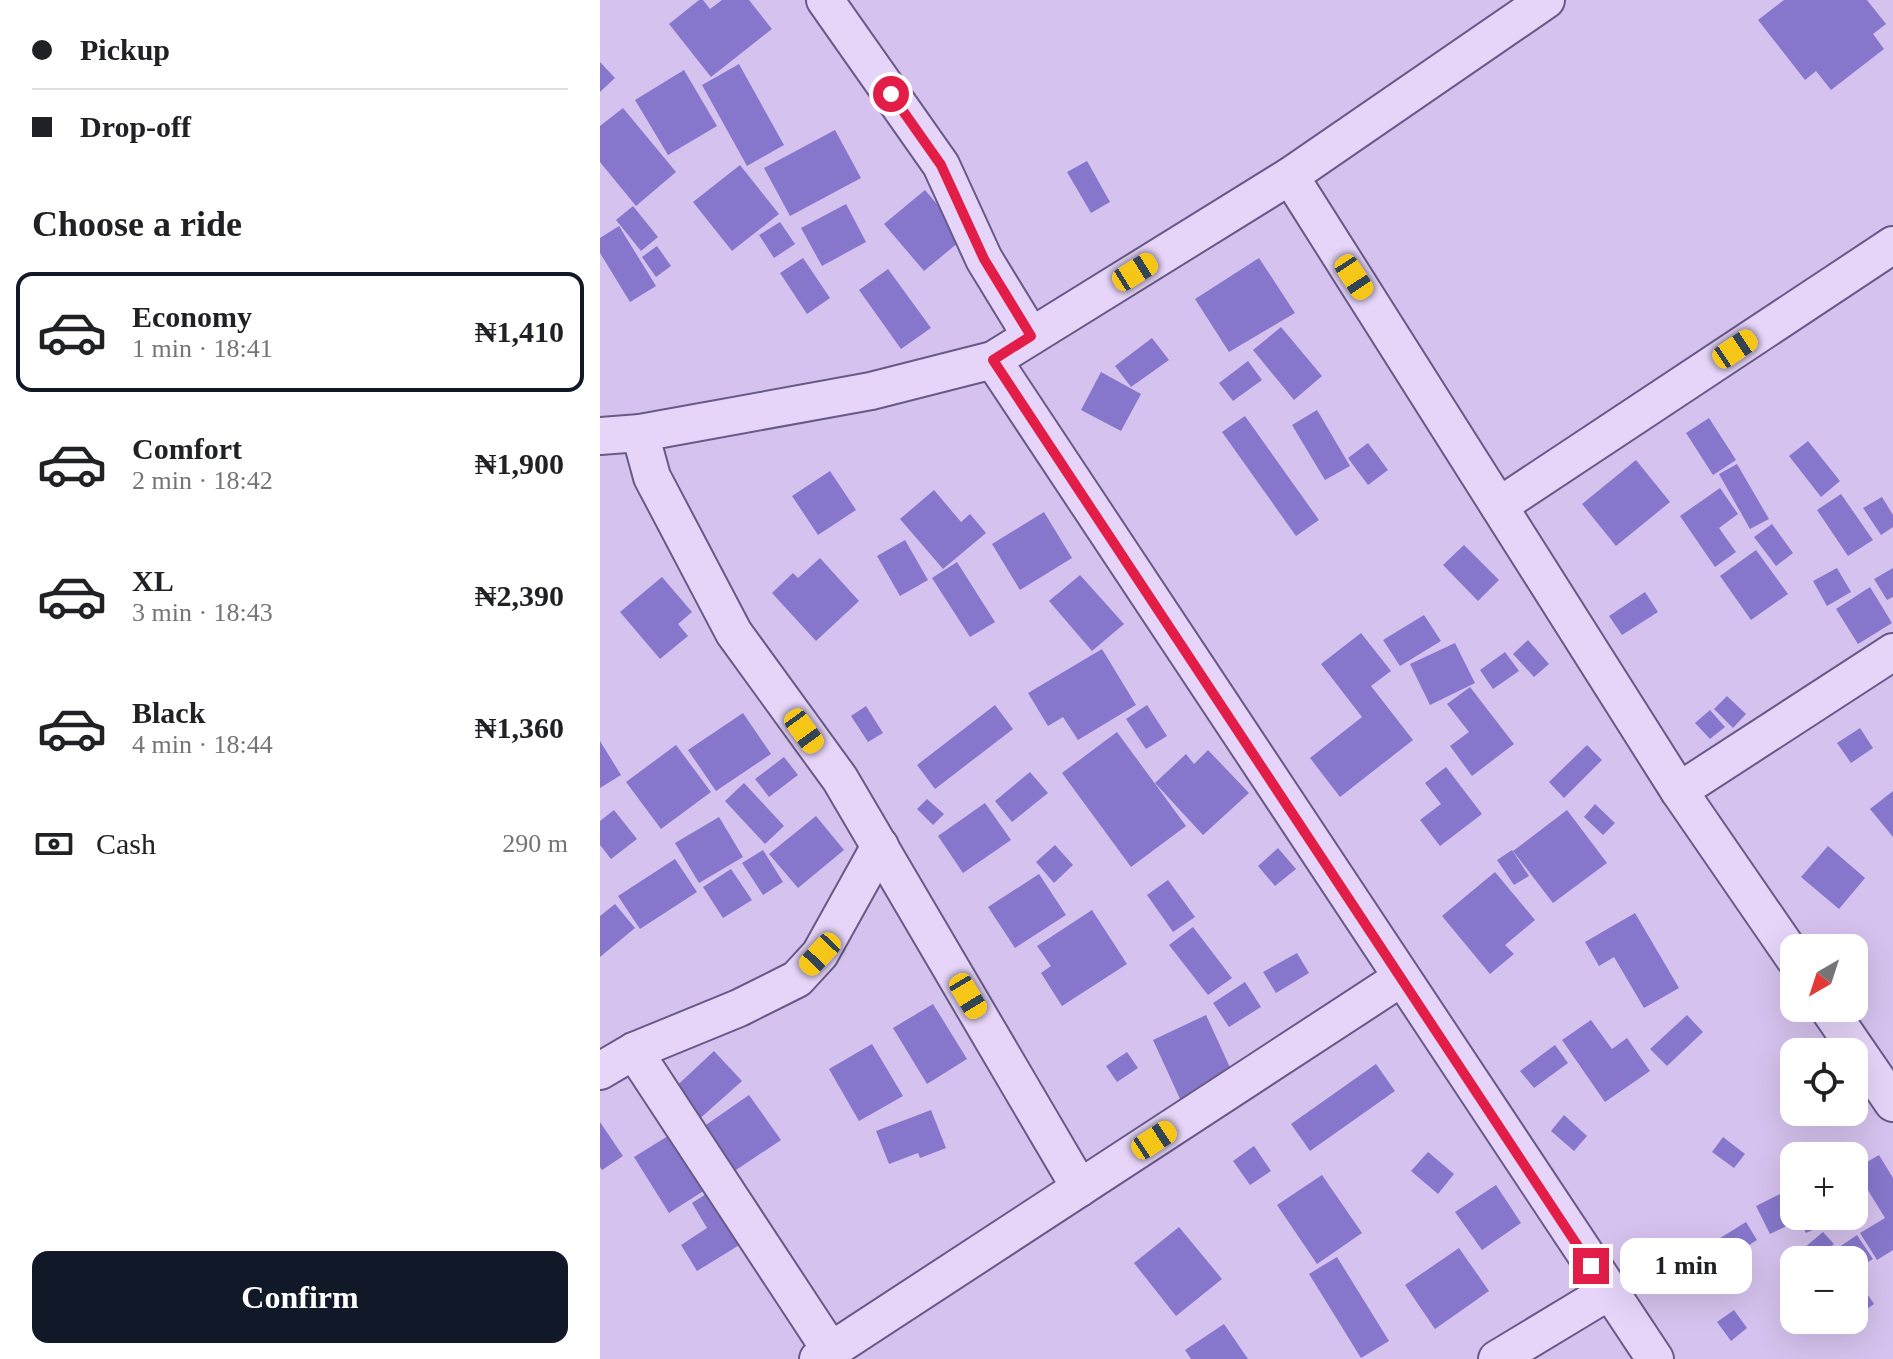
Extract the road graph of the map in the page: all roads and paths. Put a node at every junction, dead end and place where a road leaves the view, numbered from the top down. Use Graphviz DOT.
graph roads {
  1 [pos="825,0"];
  2 [pos="1546,0"];
  3 [pos="1290,176"];
  4 [pos="1893,245"];
  5 [pos="1031,336"];
  6 [pos="993,360"];
  7 [pos="640,433"];
  8 [pos="600,436"];
  9 [pos="1499,506"];
  10 [pos="1893,652"];
  11 [pos="1679,791"];
  12 [pos="880,846"];
  13 [pos="1780,938"];
  14 [pos="1401,978"];
  15 [pos="1841,1022"];
  16 [pos="634,1051"];
  17 [pos="1883,1068"];
  18 [pos="600,1071"];
  19 [pos="1893,1103"];
  20 [pos="1080,1188"];
  21 [pos="1608,1292"];
  22 [pos="824,1355"];
  23 [pos="1497,1359"];
  24 [pos="1655,1359"];
  1 -- 5 [label="street"];
  2 -- 3 [label="street"];
  3 -- 5 [label="street"];
  3 -- 9 [label="street"];
  4 -- 9 [label="street"];
  5 -- 6 [label="street"];
  6 -- 7 [label="street"];
  6 -- 14 [label="street"];
  7 -- 8 [label="street"];
  7 -- 12 [label="street"];
  9 -- 11 [label="street"];
  10 -- 11 [label="street"];
  11 -- 13 [label="street"];
  12 -- 16 [label="street"];
  12 -- 20 [label="street"];
  14 -- 20 [label="street"];
  14 -- 21 [label="street"];
  15 -- 17 [label="street"];
  16 -- 18 [label="street"];
  16 -- 22 [label="street"];
  17 -- 19 [label="street"];
  20 -- 22 [label="street"];
  21 -- 23 [label="street"];
  21 -- 24 [label="street"];
}
